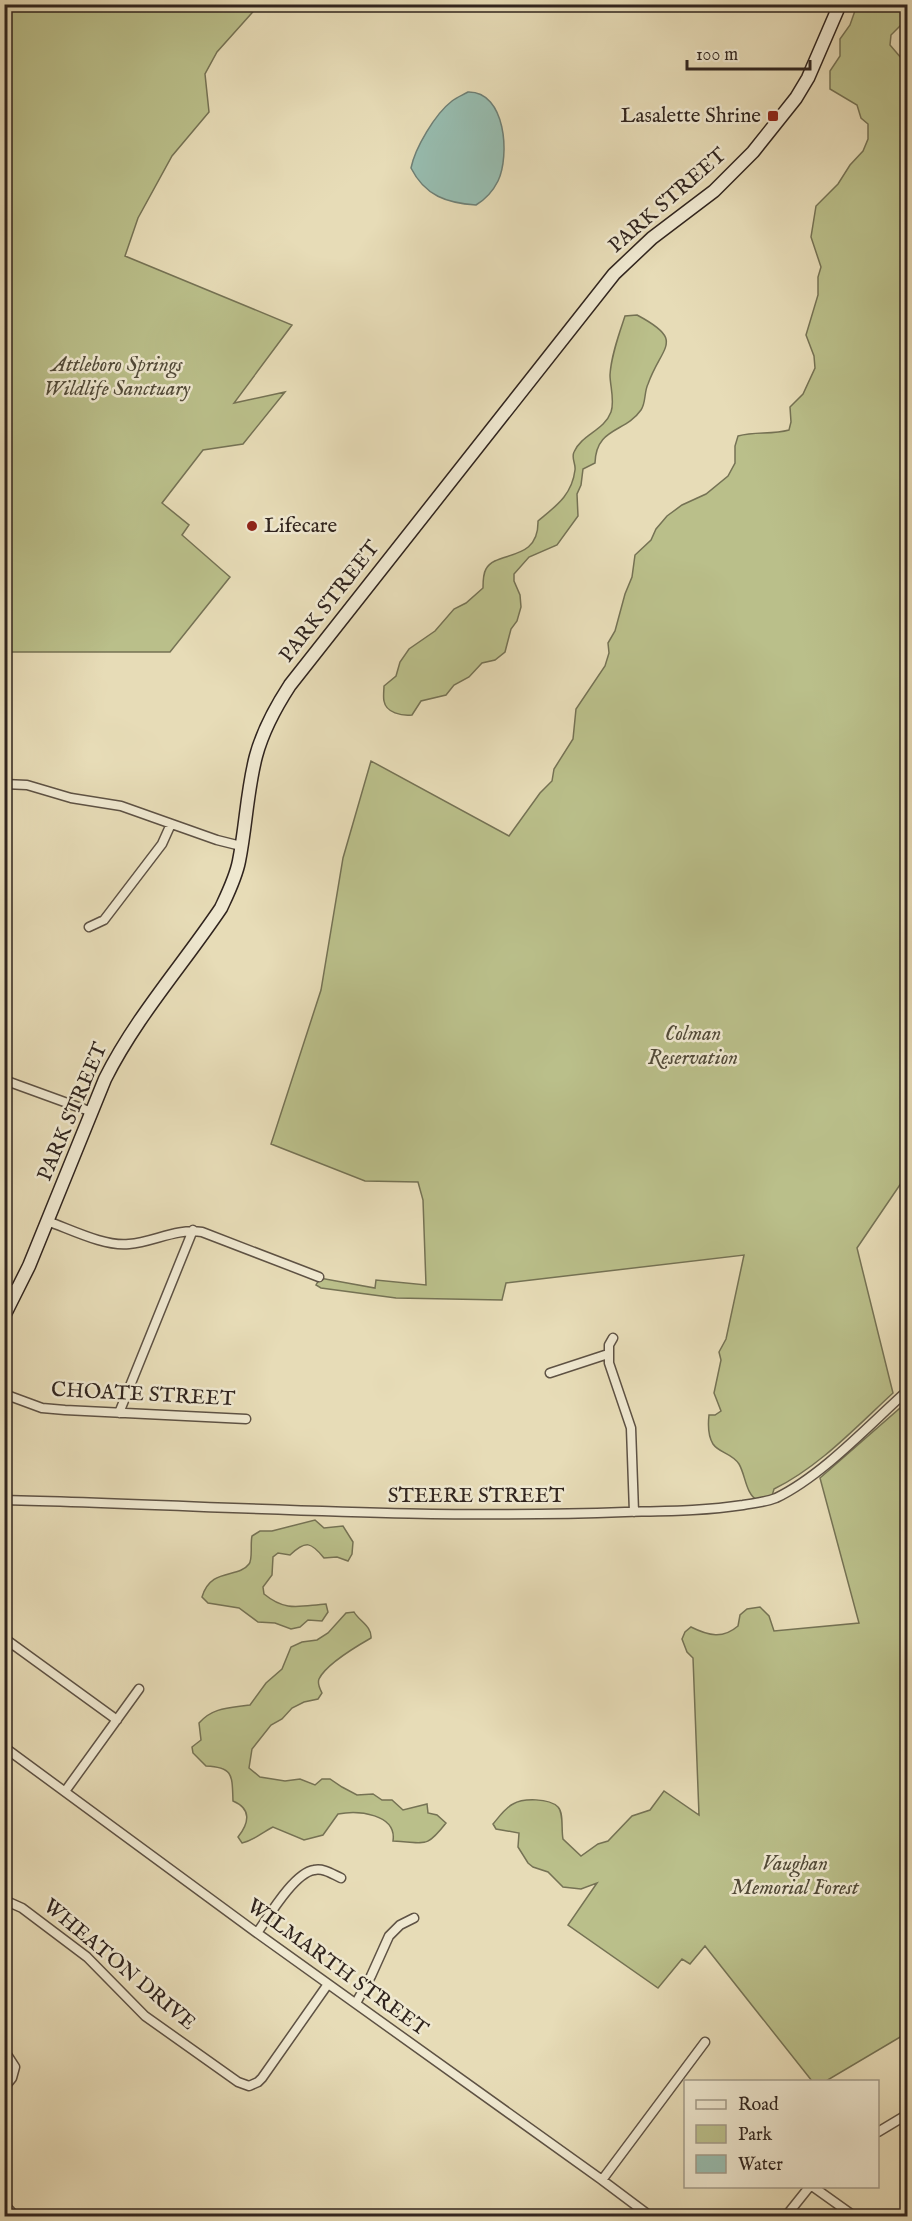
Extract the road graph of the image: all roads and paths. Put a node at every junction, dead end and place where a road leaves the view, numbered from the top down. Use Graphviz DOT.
graph roads {
  1 [pos="840,4"];
  2 [pos="4,784"];
  3 [pos="171,825"];
  4 [pos="241,846"];
  5 [pos="89,927"];
  6 [pos="4,1080"];
  7 [pos="92,1112"];
  8 [pos="47,1221"];
  9 [pos="193,1230"];
  10 [pos="319,1277"];
  11 [pos="10,1288"];
  12 [pos="4,1316"];
  13 [pos="613,1338"];
  14 [pos="608,1354"];
  15 [pos="550,1373"];
  16 [pos="908,1390"];
  17 [pos="4,1394"];
  18 [pos="119,1413"];
  19 [pos="246,1419"];
  20 [pos="4,1500"];
  21 [pos="634,1512"];
  22 [pos="4,1638"];
  23 [pos="139,1689"];
  24 [pos="117,1720"];
  25 [pos="4,1747"];
  26 [pos="66,1790"];
  27 [pos="341,1878"];
  28 [pos="4,1900"];
  29 [pos="414,1918"];
  30 [pos="257,1933"];
  31 [pos="328,1984"];
  32 [pos="356,2003"];
  33 [pos="705,2042"];
  34 [pos="4,2050"];
  35 [pos="4,2088"];
  36 [pos="908,2114"];
  37 [pos="879,2131"];
  38 [pos="602,2180"];
  39 [pos="810,2188"];
  40 [pos="812,2188"];
  41 [pos="4,2204"];
  42 [pos="15,2217"];
  43 [pos="650,2217"];
  44 [pos="786,2217"];
  45 [pos="854,2217"];
  1 -- 4 [label="main road, PARK STREET"];
  2 -- 3 [label="street"];
  3 -- 4 [label="street"];
  3 -- 5 [label="street"];
  4 -- 7 [label="main road, PARK STREET"];
  6 -- 7 [label="street"];
  7 -- 8 [label="main road, PARK STREET"];
  8 -- 9 [label="street"];
  8 -- 11 [label="main road, PARK STREET"];
  9 -- 10 [label="street"];
  9 -- 18 [label="street"];
  11 -- 12 [label="main road, PARK STREET"];
  13 -- 14 [label="street"];
  14 -- 15 [label="street"];
  14 -- 21 [label="street"];
  16 -- 21 [label="street, STEERE STREET"];
  17 -- 18 [label="street, CHOATE STREET"];
  18 -- 19 [label="street, CHOATE STREET"];
  20 -- 21 [label="street, STEERE STREET"];
  22 -- 24 [label="street"];
  23 -- 24 [label="street"];
  24 -- 26 [label="street"];
  25 -- 26 [label="street, WILMARTH STREET"];
  26 -- 30 [label="street, WILMARTH STREET"];
  27 -- 30 [label="street"];
  28 -- 31 [label="street, WHEATON DRIVE"];
  29 -- 32 [label="street"];
  30 -- 31 [label="street, WILMARTH STREET"];
  31 -- 32 [label="street, WILMARTH STREET"];
  32 -- 38 [label="street, WILMARTH STREET"];
  33 -- 38 [label="street"];
  34 -- 35 [label="street"];
  36 -- 37 [label="street"];
  38 -- 43 [label="street, WILMARTH STREET"];
  39 -- 44 [label="street"];
  40 -- 45 [label="street"];
  41 -- 42 [label="street"];
}
